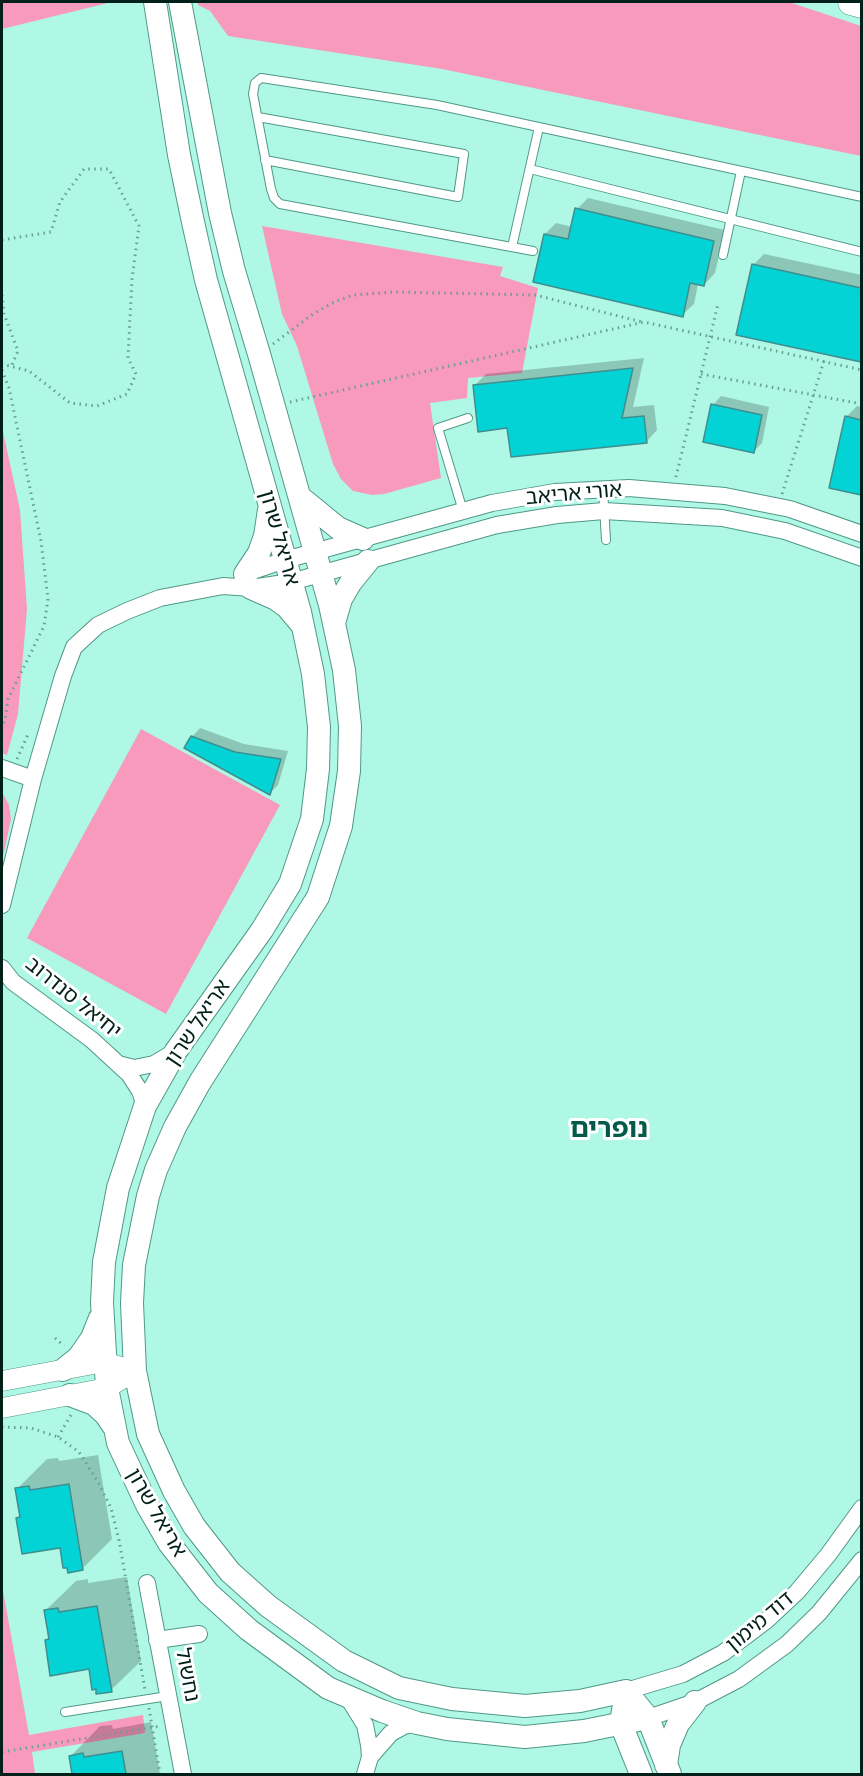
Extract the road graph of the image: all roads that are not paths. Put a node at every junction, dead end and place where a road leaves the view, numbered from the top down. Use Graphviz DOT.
graph roads {
  1 [pos="154,2"];
  2 [pos="180,2"];
  3 [pos="851,2"];
  4 [pos="861,5"];
  5 [pos="258,117"];
  6 [pos="539,127"];
  7 [pos="265,160"];
  8 [pos="530,169"];
  9 [pos="741,171"];
  10 [pos="861,197"];
  11 [pos="730,219"];
  12 [pos="512,247"];
  13 [pos="533,251"];
  14 [pos="861,252"];
  15 [pos="723,255"];
  16 [pos="468,418"];
  17 [pos="603,489"];
  18 [pos="300,496"];
  19 [pos="270,503"];
  20 [pos="464,511"];
  21 [pos="604,511"];
  22 [pos="861,534"];
  23 [pos="363,538"];
  24 [pos="606,540"];
  25 [pos="315,552"];
  26 [pos="861,558"];
  27 [pos="285,560"];
  28 [pos="368,561"];
  29 [pos="321,574"];
  30 [pos="248,581"];
  31 [pos="291,582"];
  32 [pos="334,623"];
  33 [pos="303,626"];
  34 [pos="8,768"];
  35 [pos="33,779"];
  36 [pos="2,905"];
  37 [pos="2,968"];
  38 [pos="176,1051"];
  39 [pos="118,1064"];
  40 [pos="145,1106"];
  41 [pos="102,1314"];
  42 [pos="104,1362"];
  43 [pos="63,1370"];
  44 [pos="135,1371"];
  45 [pos="2,1382"];
  46 [pos="107,1388"];
  47 [pos="70,1395"];
  48 [pos="2,1408"];
  49 [pos="116,1429"];
  50 [pos="861,1508"];
  51 [pos="861,1560"];
  52 [pos="147,1583"];
  53 [pos="199,1634"];
  54 [pos="157,1640"];
  55 [pos="626,1691"];
  56 [pos="168,1696"];
  57 [pos="347,1696"];
  58 [pos="695,1702"];
  59 [pos="65,1712"];
  60 [pos="648,1718"];
  61 [pos="417,1723"];
  62 [pos="621,1724"];
  63 [pos="574,1732"];
  64 [pos="370,1757"];
  65 [pos="638,1769"];
  66 [pos="668,1770"];
  67 [pos="183,1774"];
  68 [pos="365,1774"];
  1 -- 19 [label="main road, אריאל שרון"];
  2 -- 18 [label="main road, אריאל שרון"];
  3 -- 4 [label="main road"];
  5 -- 6 [label="lane"];
  5 -- 7 [label="lane"];
  5 -- 7 [label="lane"];
  6 -- 8 [label="lane"];
  6 -- 9 [label="lane"];
  7 -- 12 [label="lane"];
  8 -- 11 [label="lane"];
  8 -- 12 [label="lane"];
  9 -- 10 [label="lane"];
  9 -- 11 [label="lane"];
  11 -- 14 [label="lane"];
  11 -- 15 [label="lane"];
  12 -- 13 [label="lane"];
  16 -- 20 [label="lane"];
  17 -- 20 [label="street, אורי אריאב"];
  17 -- 21 [label="lane"];
  17 -- 22 [label="street, אורי אריאב"];
  18 -- 23 [label="main road"];
  18 -- 25 [label="main road, אריאל שרון"];
  19 -- 27 [label="main road, אריאל שרון"];
  19 -- 30 [label="main road"];
  20 -- 23 [label="street, אורי אריאב"];
  21 -- 24 [label="lane"];
  21 -- 26 [label="street, אורי אריאב"];
  21 -- 28 [label="street, אורי אריאב"];
  23 -- 25 [label="street, אורי אריאב"];
  25 -- 27 [label="street"];
  25 -- 29 [label="main road, אריאל שרון"];
  27 -- 30 [label="street"];
  27 -- 31 [label="main road, אריאל שרון"];
  28 -- 29 [label="street, אורי אריאב"];
  28 -- 32 [label="main road"];
  29 -- 31 [label="street, אורי אריאב"];
  29 -- 32 [label="main road, אריאל שרון"];
  30 -- 31 [label="street"];
  30 -- 33 [label="main road"];
  30 -- 35 [label="street"];
  31 -- 33 [label="main road, אריאל שרון"];
  32 -- 44 [label="main road, אריאל שרון"];
  33 -- 38 [label="main road, אריאל שרון"];
  34 -- 35 [label="street"];
  35 -- 36 [label="street"];
  37 -- 39 [label="street, יחיאל סנדרוב"];
  38 -- 39 [label="street, יחיאל סנדרוב"];
  38 -- 40 [label="main road, אריאל שרון"];
  39 -- 40 [label="street, יחיאל סנדרוב"];
  40 -- 41 [label="main road, אריאל שרון"];
  41 -- 42 [label="main road, אריאל שרון"];
  41 -- 43 [label="main road"];
  42 -- 43 [label="street"];
  42 -- 44 [label="street"];
  42 -- 46 [label="main road, אריאל שרון"];
  43 -- 45 [label="street"];
  44 -- 46 [label="street"];
  44 -- 55 [label="main road, אריאל שרון"];
  46 -- 47 [label="street"];
  46 -- 49 [label="main road, אריאל שרון"];
  47 -- 48 [label="street"];
  47 -- 49 [label="main road"];
  49 -- 57 [label="main road, אריאל שרון"];
  50 -- 55 [label="street, דוד מימון"];
  51 -- 58 [label="street, דוד מימון"];
  52 -- 54 [label="street, נחשול"];
  53 -- 54 [label="street"];
  54 -- 56 [label="street, נחשול"];
  55 -- 60 [label="main road"];
  55 -- 62 [label="main road"];
  56 -- 59 [label="lane"];
  56 -- 67 [label="street, נחשול"];
  57 -- 61 [label="main road, אריאל שרון"];
  57 -- 64 [label="street"];
  58 -- 60 [label="street, דוד מימון"];
  58 -- 66 [label="main road"];
  60 -- 62 [label="main road, דוד מימון"];
  60 -- 66 [label="main road"];
  61 -- 63 [label="main road, אריאל שרון"];
  61 -- 64 [label="street"];
  62 -- 63 [label="main road, אריאל שרון"];
  62 -- 65 [label="main road"];
  63 -- 65 [label="main road"];
  64 -- 68 [label="street"];
}
